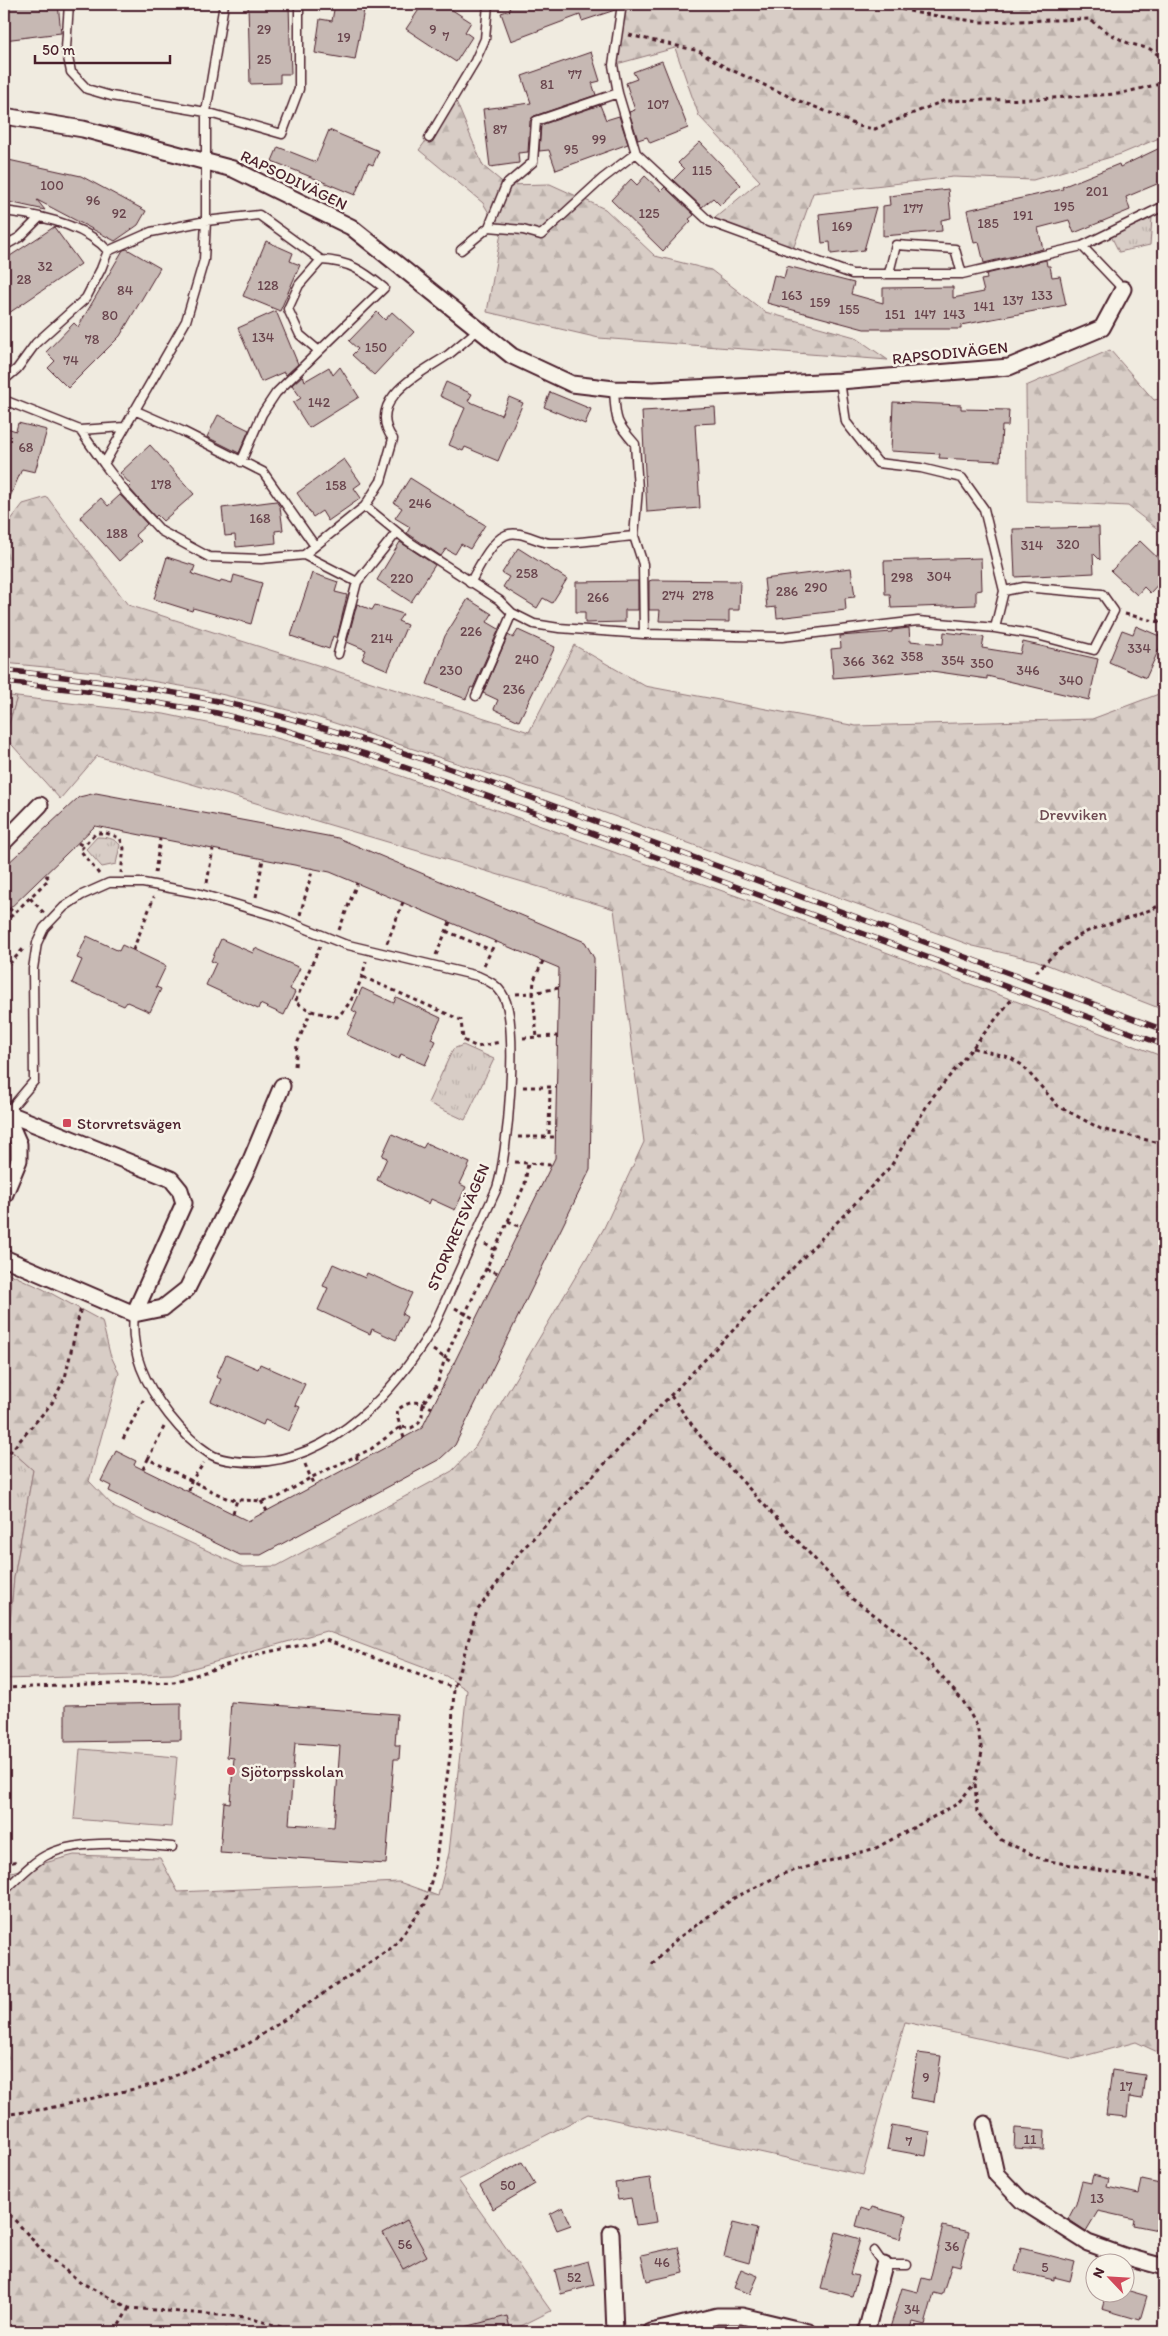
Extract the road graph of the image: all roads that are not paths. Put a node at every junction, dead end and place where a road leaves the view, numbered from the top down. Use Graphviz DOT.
graph roads {
  1 [pos="69,4"];
  2 [pos="224,4"];
  3 [pos="299,4"];
  4 [pos="488,4"];
  5 [pos="622,4"];
  6 [pos="618,93"];
  7 [pos="206,112"];
  8 [pos="4,116"];
  9 [pos="429,138"];
  10 [pos="636,153"];
  11 [pos="205,161"];
  12 [pos="1164,206"];
  13 [pos="4,210"];
  14 [pos="39,218"];
  15 [pos="206,222"];
  16 [pos="488,227"];
  17 [pos="4,246"];
  18 [pos="1082,246"];
  19 [pos="461,250"];
  20 [pos="108,251"];
  21 [pos="321,260"];
  22 [pos="889,273"];
  23 [pos="962,274"];
  24 [pos="1123,289"];
  25 [pos="478,330"];
  26 [pos="319,351"];
  27 [pos="4,380"];
  28 [pos="840,381"];
  29 [pos="614,389"];
  30 [pos="4,400"];
  31 [pos="134,410"];
  32 [pos="124,427"];
  33 [pos="80,430"];
  34 [pos="241,462"];
  35 [pos="104,464"];
  36 [pos="365,506"];
  37 [pos="397,532"];
  38 [pos="634,536"];
  39 [pos="315,546"];
  40 [pos="304,555"];
  41 [pos="357,582"];
  42 [pos="470,583"];
  43 [pos="1004,591"];
  44 [pos="512,613"];
  45 [pos="995,628"];
  46 [pos="644,634"];
  47 [pos="338,654"];
  48 [pos="476,696"];
  49 [pos="40,805"];
  50 [pos="4,842"];
  51 [pos="282,1086"];
  52 [pos="5,1112"];
  53 [pos="4,1196"];
  54 [pos="4,1258"];
  55 [pos="134,1314"];
  56 [pos="172,1847"];
  57 [pos="4,1891"];
  58 [pos="985,2124"];
  59 [pos="611,2233"];
  60 [pos="874,2251"];
  61 [pos="884,2265"];
  62 [pos="907,2265"];
  63 [pos="1164,2266"];
  64 [pos="615,2332"];
  65 [pos="651,2332"];
  66 [pos="809,2332"];
  67 [pos="866,2332"];
  1 -- 7 [label="lane"];
  2 -- 7 [label="lane"];
  3 -- 7 [label="lane, RAPSODIVÄGEN"];
  4 -- 9 [label="lane"];
  5 -- 6 [label="lane"];
  6 -- 10 [label="lane"];
  6 -- 16 [label="lane"];
  7 -- 11 [label="lane"];
  8 -- 11 [label="street, RAPSODIVÄGEN"];
  10 -- 16 [label="lane"];
  10 -- 22 [label="lane"];
  11 -- 15 [label="lane"];
  11 -- 25 [label="street, RAPSODIVÄGEN"];
  12 -- 18 [label="lane"];
  13 -- 14 [label="lane"];
  14 -- 17 [label="lane"];
  14 -- 20 [label="lane"];
  15 -- 20 [label="lane"];
  15 -- 21 [label="lane"];
  15 -- 31 [label="lane"];
  16 -- 19 [label="lane"];
  18 -- 23 [label="lane"];
  18 -- 24 [label="lane, RAPSODIVÄGEN"];
  20 -- 27 [label="lane"];
  21 -- 26 [label="lane"];
  21 -- 26 [label="lane"];
  22 -- 23 [label="lane"];
  22 -- 23 [label="lane"];
  24 -- 28 [label="street, RAPSODIVÄGEN"];
  25 -- 29 [label="street, RAPSODIVÄGEN"];
  25 -- 36 [label="lane"];
  26 -- 34 [label="lane"];
  28 -- 29 [label="street, RAPSODIVÄGEN"];
  28 -- 43 [label="lane"];
  29 -- 38 [label="lane"];
  30 -- 33 [label="lane"];
  31 -- 32 [label="lane"];
  31 -- 34 [label="lane"];
  32 -- 33 [label="lane"];
  32 -- 35 [label="lane"];
  33 -- 35 [label="lane"];
  34 -- 39 [label="lane"];
  35 -- 40 [label="lane"];
  36 -- 37 [label="lane"];
  36 -- 39 [label="lane"];
  37 -- 41 [label="lane"];
  37 -- 42 [label="lane"];
  38 -- 42 [label="lane"];
  38 -- 46 [label="lane"];
  39 -- 40 [label="lane"];
  40 -- 41 [label="lane"];
  41 -- 47 [label="lane"];
  42 -- 44 [label="lane"];
  43 -- 45 [label="lane"];
  43 -- 45 [label="lane"];
  44 -- 46 [label="lane"];
  44 -- 48 [label="lane"];
  45 -- 46 [label="lane"];
  49 -- 50 [label="street"];
  51 -- 55 [label="street"];
  52 -- 53 [label="street"];
  52 -- 55 [label="street, STORVRETSVÄGEN"];
  52 -- 55 [label="lane, STORVRETSVÄGEN"];
  54 -- 55 [label="street"];
  56 -- 57 [label="lane"];
  58 -- 63 [label="street"];
  59 -- 64 [label="street"];
  60 -- 61 [label="lane"];
  61 -- 62 [label="lane"];
  61 -- 67 [label="street"];
  65 -- 66 [label="street"];
}
